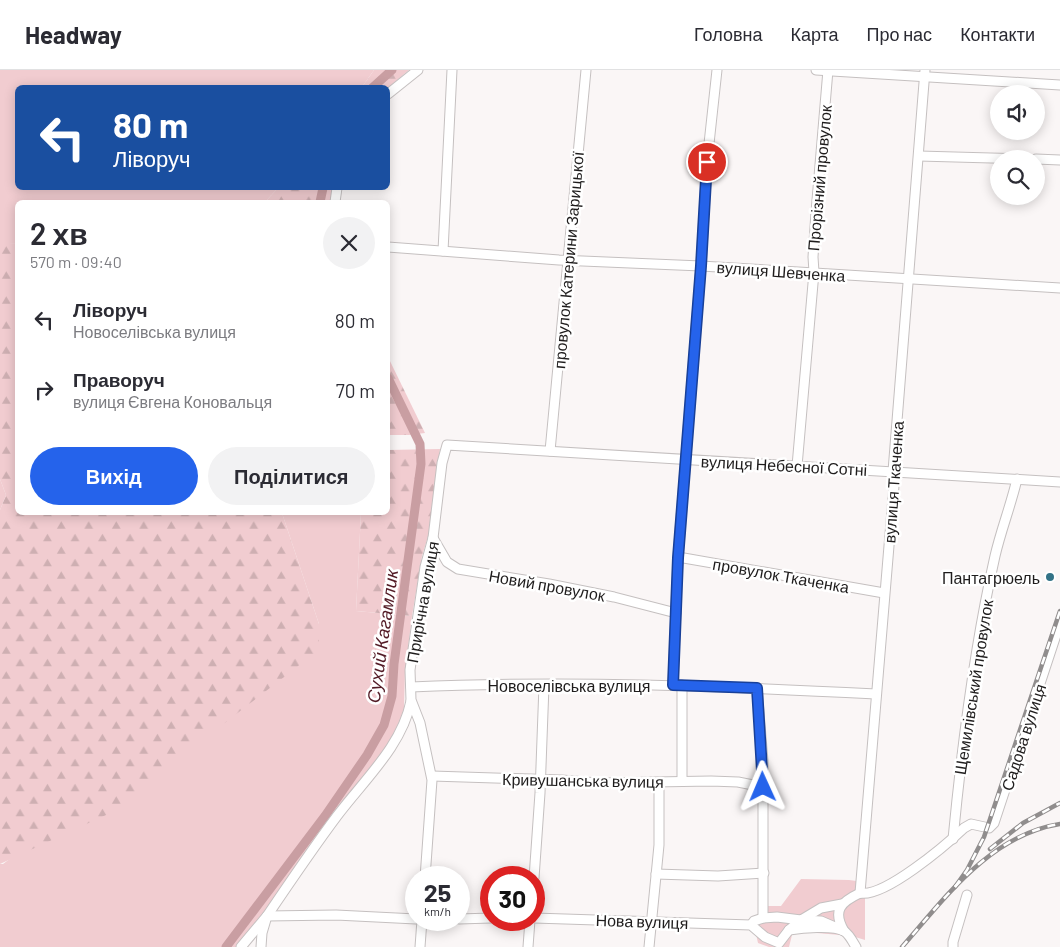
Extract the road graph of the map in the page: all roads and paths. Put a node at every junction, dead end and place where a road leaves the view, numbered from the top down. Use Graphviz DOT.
graph roads {
  1 [pos="418,70"];
  2 [pos="452,70"];
  3 [pos="586,70"];
  4 [pos="716,70"];
  5 [pos="816,70"];
  6 [pos="828,70"];
  7 [pos="925,74"];
  8 [pos="1060,85"];
  9 [pos="390,92"];
  10 [pos="919,156"];
  11 [pos="990,158"];
  12 [pos="1045,159"];
  13 [pos="1060,160"];
  14 [pos="390,247"];
  15 [pos="443,251"];
  16 [pos="567,260"];
  17 [pos="701,266"];
  18 [pos="814,272"];
  19 [pos="908,279"];
  20 [pos="1060,288"];
  21 [pos="447,445"];
  22 [pos="550,451"];
  23 [pos="686,459"];
  24 [pos="797,466"];
  25 [pos="893,472"];
  26 [pos="1017,479"];
  27 [pos="1060,482"];
  28 [pos="433,538"];
  29 [pos="678,558"];
  30 [pos="884,593"];
  31 [pos="676,614"];
  32 [pos="1060,623"];
  33 [pos="544,685"];
  34 [pos="677,685"];
  35 [pos="411,687"];
  36 [pos="757,688"];
  37 [pos="876,694"];
  38 [pos="411,700"];
  39 [pos="432,776"];
  40 [pos="541,780"];
  41 [pos="682,781"];
  42 [pos="658,782"];
  43 [pos="763,787"];
  44 [pos="953,839"];
  45 [pos="426,866"];
  46 [pos="535,866"];
  47 [pos="764,872"];
  48 [pos="656,874"];
  49 [pos="860,893"];
  50 [pos="967,895"];
  51 [pos="842,904"];
  52 [pos="267,916"];
  53 [pos="405,918"];
  54 [pos="545,918"];
  55 [pos="763,918"];
  56 [pos="802,920"];
  57 [pos="652,921"];
  58 [pos="750,925"];
  59 [pos="789,930"];
  60 [pos="421,931"];
  61 [pos="529,931"];
  62 [pos="844,931"];
  63 [pos="780,945"];
  64 [pos="241,947"];
  65 [pos="261,947"];
  66 [pos="420,947"];
  67 [pos="528,947"];
  68 [pos="649,947"];
  69 [pos="856,947"];
  70 [pos="953,947"];
  1 -- 9 [label="street"];
  2 -- 15 [label="street"];
  3 -- 16 [label="street, провулок Катерини Зарицької"];
  4 -- 17 [label="street"];
  5 -- 6 [label="street"];
  6 -- 7 [label="street"];
  6 -- 18 [label="street, Прорізний провулок"];
  7 -- 8 [label="street"];
  7 -- 10 [label="street, вулиця Ткаченка"];
  10 -- 11 [label="street"];
  10 -- 19 [label="street, вулиця Ткаченка"];
  12 -- 13 [label="street"];
  14 -- 15 [label="street, вулиця Шевченка"];
  15 -- 16 [label="street, вулиця Шевченка"];
  16 -- 17 [label="street, вулиця Шевченка"];
  16 -- 22 [label="street, провулок Катерини Зарицької"];
  17 -- 18 [label="street, вулиця Шевченка"];
  17 -- 23 [label="street"];
  18 -- 19 [label="street, вулиця Шевченка"];
  18 -- 24 [label="street, Прорізний провулок"];
  19 -- 20 [label="street, вулиця Шевченка"];
  19 -- 25 [label="street, вулиця Ткаченка"];
  21 -- 22 [label="street, вулиця Небесної Сотні"];
  21 -- 28 [label="street, Прирічна вулиця"];
  22 -- 23 [label="street, вулиця Небесної Сотні"];
  23 -- 24 [label="street, вулиця Небесної Сотні"];
  23 -- 29 [label="street"];
  24 -- 25 [label="street, вулиця Небесної Сотні"];
  25 -- 26 [label="street, вулиця Небесної Сотні"];
  25 -- 30 [label="street, вулиця Ткаченка"];
  26 -- 27 [label="street, вулиця Небесної Сотні"];
  26 -- 44 [label="street, Щемилівський провулок"];
  28 -- 31 [label="street, Новий провулок"];
  28 -- 35 [label="street, Прирічна вулиця"];
  29 -- 30 [label="street, провулок Ткаченка"];
  29 -- 31 [label="street"];
  30 -- 37 [label="street, вулиця Ткаченка"];
  31 -- 34 [label="street"];
  32 -- 44 [label="street, Садова вулиця"];
  33 -- 34 [label="street, Новоселівська вулиця"];
  33 -- 35 [label="street, Новоселівська вулиця"];
  33 -- 40 [label="street"];
  34 -- 36 [label="street, Новоселівська вулиця"];
  34 -- 41 [label="street"];
  35 -- 38 [label="street, Прирічна вулиця"];
  36 -- 37 [label="street, Новоселівська вулиця"];
  36 -- 43 [label="street"];
  37 -- 49 [label="street, вулиця Ткаченка"];
  38 -- 39 [label="street, Прирічна вулиця"];
  38 -- 52 [label="street"];
  39 -- 40 [label="street, Кривушанська вулиця"];
  39 -- 45 [label="street, Прирічна вулиця"];
  40 -- 42 [label="street, Кривушанська вулиця"];
  40 -- 46 [label="street"];
  41 -- 42 [label="street, Кривушанська вулиця"];
  41 -- 43 [label="street, Кривушанська вулиця"];
  42 -- 48 [label="street"];
  43 -- 47 [label="street"];
  44 -- 49 [label="street"];
  47 -- 48 [label="street"];
  47 -- 55 [label="street"];
  48 -- 57 [label="street"];
  49 -- 51 [label="street"];
  50 -- 70 [label="street"];
  51 -- 56 [label="street"];
  51 -- 62 [label="street"];
  52 -- 53 [label="street"];
  52 -- 64 [label="street"];
  52 -- 65 [label="street"];
  54 -- 57 [label="street, Нова вулиця"];
  55 -- 56 [label="street"];
  55 -- 58 [label="street"];
  56 -- 59 [label="street"];
  56 -- 62 [label="street"];
  57 -- 58 [label="street, Нова вулиця"];
  57 -- 68 [label="street"];
  58 -- 63 [label="street"];
  59 -- 62 [label="street"];
  59 -- 63 [label="street"];
  60 -- 66 [label="street"];
  61 -- 67 [label="street"];
  62 -- 69 [label="street"];
}
